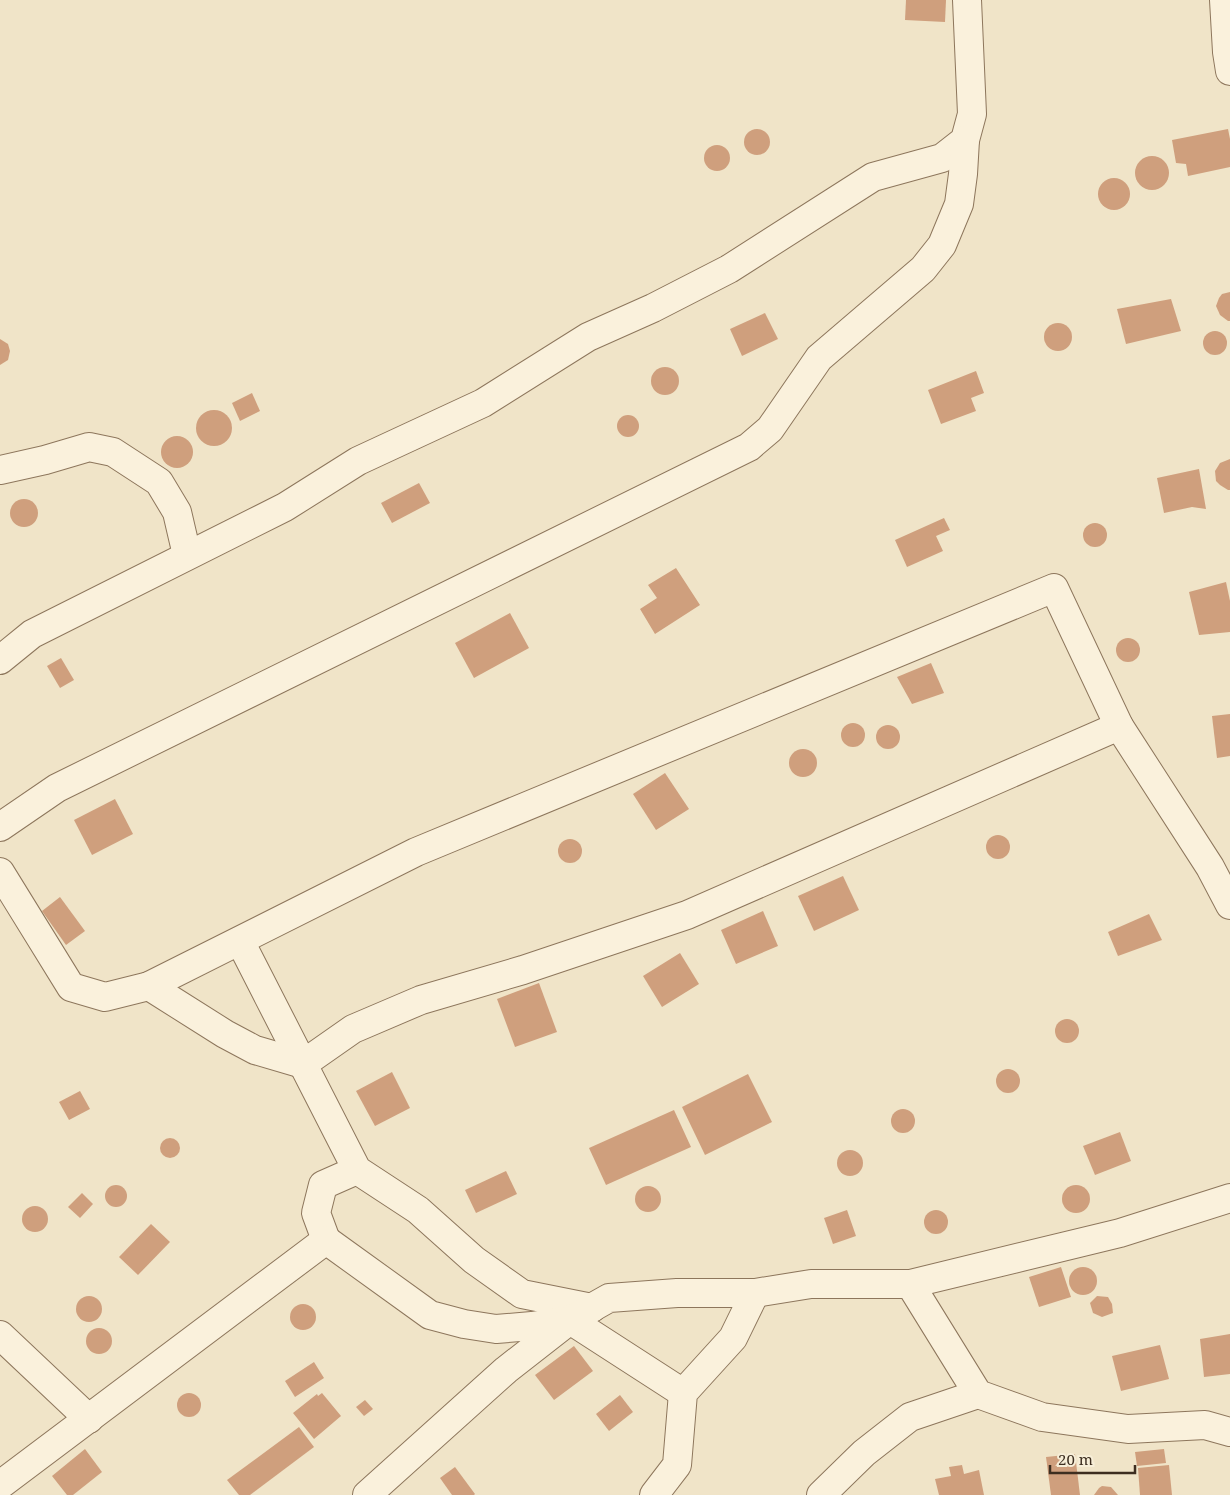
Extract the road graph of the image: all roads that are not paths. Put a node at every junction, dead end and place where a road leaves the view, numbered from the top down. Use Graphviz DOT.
graph roads {
  1 [pos="967,0"];
  2 [pos="1224,0"];
  3 [pos="1230,70"];
  4 [pos="965,140"];
  5 [pos="0,470"];
  6 [pos="187,555"];
  7 [pos="0,660"];
  8 [pos="1119,726"];
  9 [pos="0,827"];
  10 [pos="1220,863"];
  11 [pos="0,872"];
  12 [pos="1230,906"];
  13 [pos="240,940"];
  14 [pos="149,986"];
  15 [pos="303,1064"];
  16 [pos="357,1170"];
  17 [pos="1230,1198"];
  18 [pos="326,1240"];
  19 [pos="910,1284"];
  20 [pos="756,1293"];
  21 [pos="581,1314"];
  22 [pos="0,1335"];
  23 [pos="683,1393"];
  24 [pos="978,1394"];
  25 [pos="89,1419"];
  26 [pos="1230,1432"];
  27 [pos="0,1486"];
  28 [pos="367,1495"];
  29 [pos="654,1495"];
  30 [pos="821,1495"];
  1 -- 4 [label="street"];
  2 -- 3 [label="street"];
  4 -- 6 [label="street"];
  4 -- 9 [label="street"];
  5 -- 6 [label="street"];
  6 -- 7 [label="street"];
  8 -- 10 [label="street"];
  8 -- 13 [label="street"];
  8 -- 15 [label="street"];
  10 -- 12 [label="street"];
  11 -- 14 [label="street"];
  13 -- 14 [label="street"];
  13 -- 15 [label="street"];
  14 -- 15 [label="street"];
  15 -- 16 [label="street"];
  16 -- 18 [label="street"];
  16 -- 21 [label="street"];
  17 -- 19 [label="street"];
  18 -- 21 [label="street"];
  18 -- 25 [label="street"];
  19 -- 20 [label="street"];
  19 -- 24 [label="street"];
  20 -- 21 [label="street"];
  20 -- 23 [label="street"];
  21 -- 23 [label="street"];
  21 -- 28 [label="street"];
  22 -- 25 [label="street"];
  23 -- 29 [label="street"];
  24 -- 26 [label="street"];
  24 -- 30 [label="street"];
  25 -- 27 [label="street"];
}
